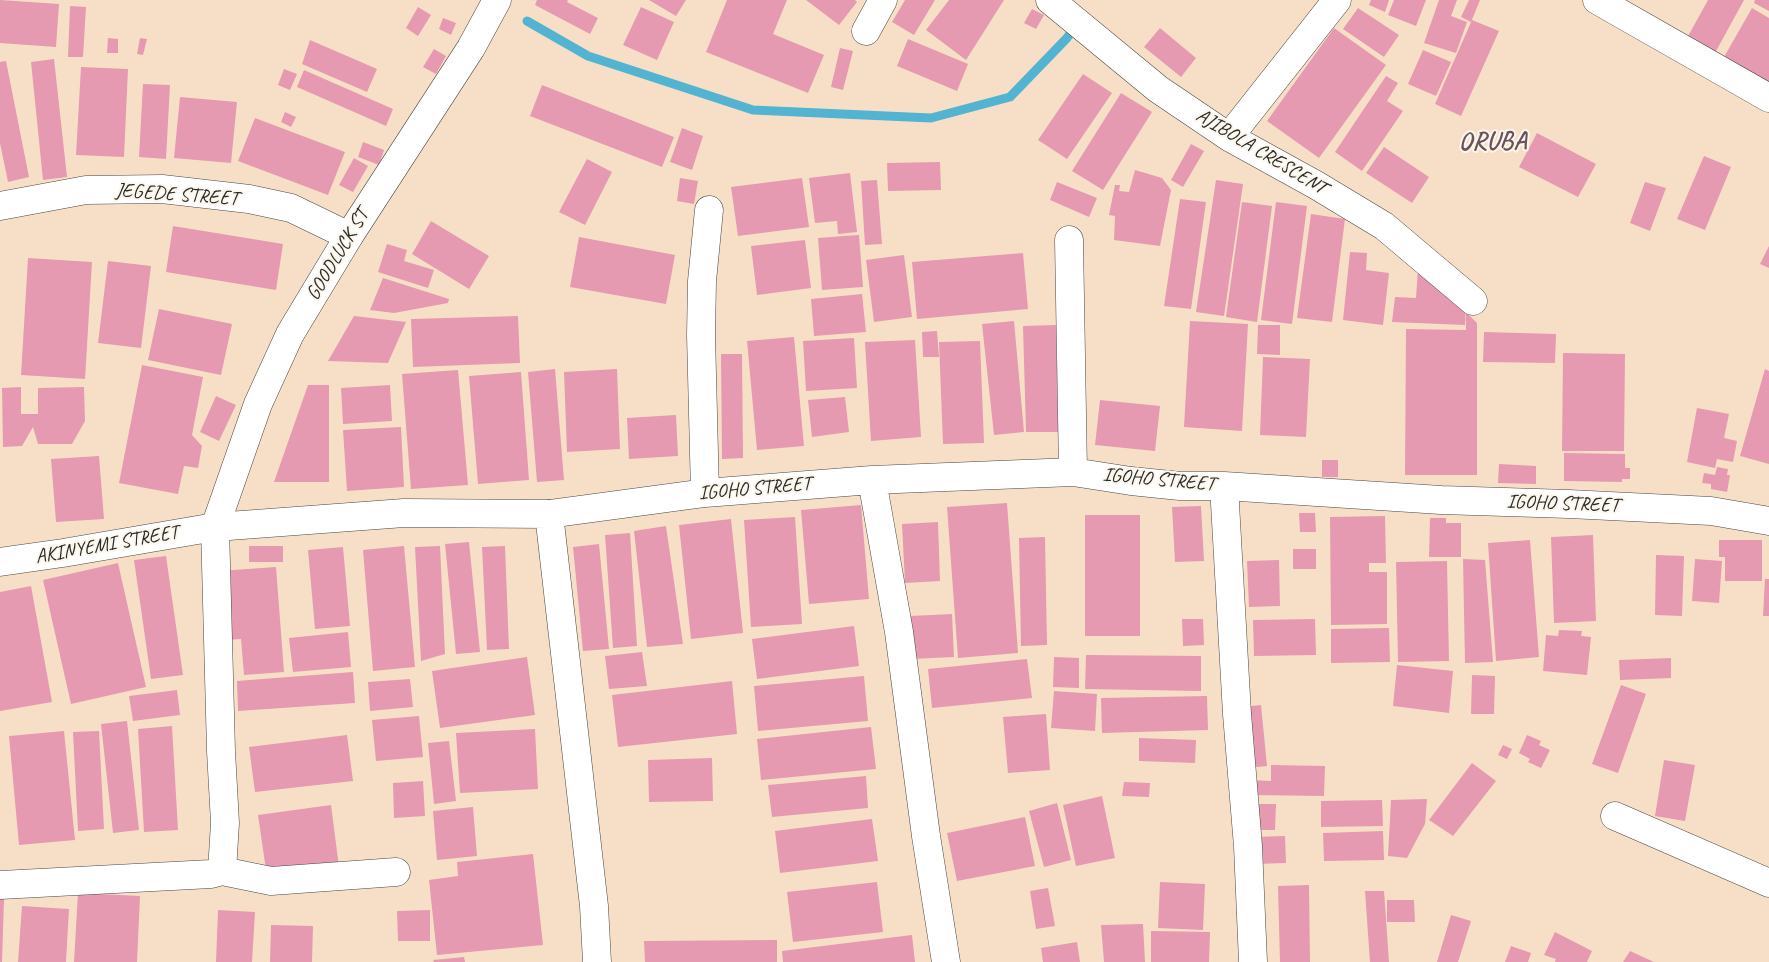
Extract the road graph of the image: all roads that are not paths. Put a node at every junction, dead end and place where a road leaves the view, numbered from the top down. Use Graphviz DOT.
graph roads {
  1 [pos="497,0"];
  2 [pos="883,0"];
  3 [pos="1050,0"];
  4 [pos="1337,0"];
  5 [pos="1597,0"];
  6 [pos="866,31"];
  7 [pos="1769,98"];
  8 [pos="1229,137"];
  9 [pos="0,206"];
  10 [pos="709,210"];
  11 [pos="349,236"];
  12 [pos="1069,240"];
  13 [pos="1473,301"];
  14 [pos="1073,472"];
  15 [pos="872,480"];
  16 [pos="1224,486"];
  17 [pos="705,493"];
  18 [pos="549,514"];
  19 [pos="1769,521"];
  20 [pos="215,526"];
  21 [pos="0,562"];
  22 [pos="1615,816"];
  23 [pos="222,872"];
  24 [pos="396,872"];
  25 [pos="1769,883"];
  26 [pos="0,885"];
  27 [pos="597,962"];
  28 [pos="946,962"];
  29 [pos="1253,962"];
  1 -- 11 [label="street, GOODLUCK ST"];
  2 -- 6 [label="street"];
  3 -- 8 [label="street, AJIBOLA CRESCENT"];
  4 -- 8 [label="street"];
  5 -- 7 [label="street"];
  8 -- 13 [label="street, AJIBOLA CRESCENT"];
  9 -- 11 [label="street, JEGEDE STREET"];
  10 -- 17 [label="street"];
  11 -- 20 [label="street, GOODLUCK ST"];
  12 -- 14 [label="street"];
  14 -- 15 [label="street, IGOHO STREET"];
  14 -- 16 [label="street, IGOHO STREET"];
  15 -- 17 [label="street, IGOHO STREET"];
  15 -- 28 [label="street"];
  16 -- 19 [label="street, IGOHO STREET"];
  16 -- 29 [label="street"];
  17 -- 18 [label="street, IGOHO STREET"];
  18 -- 20 [label="street, IGOHO STREET"];
  18 -- 27 [label="street"];
  20 -- 21 [label="street, AKINYEMI STREET"];
  20 -- 23 [label="street"];
  22 -- 25 [label="street"];
  23 -- 24 [label="street"];
  23 -- 26 [label="street"];
}
